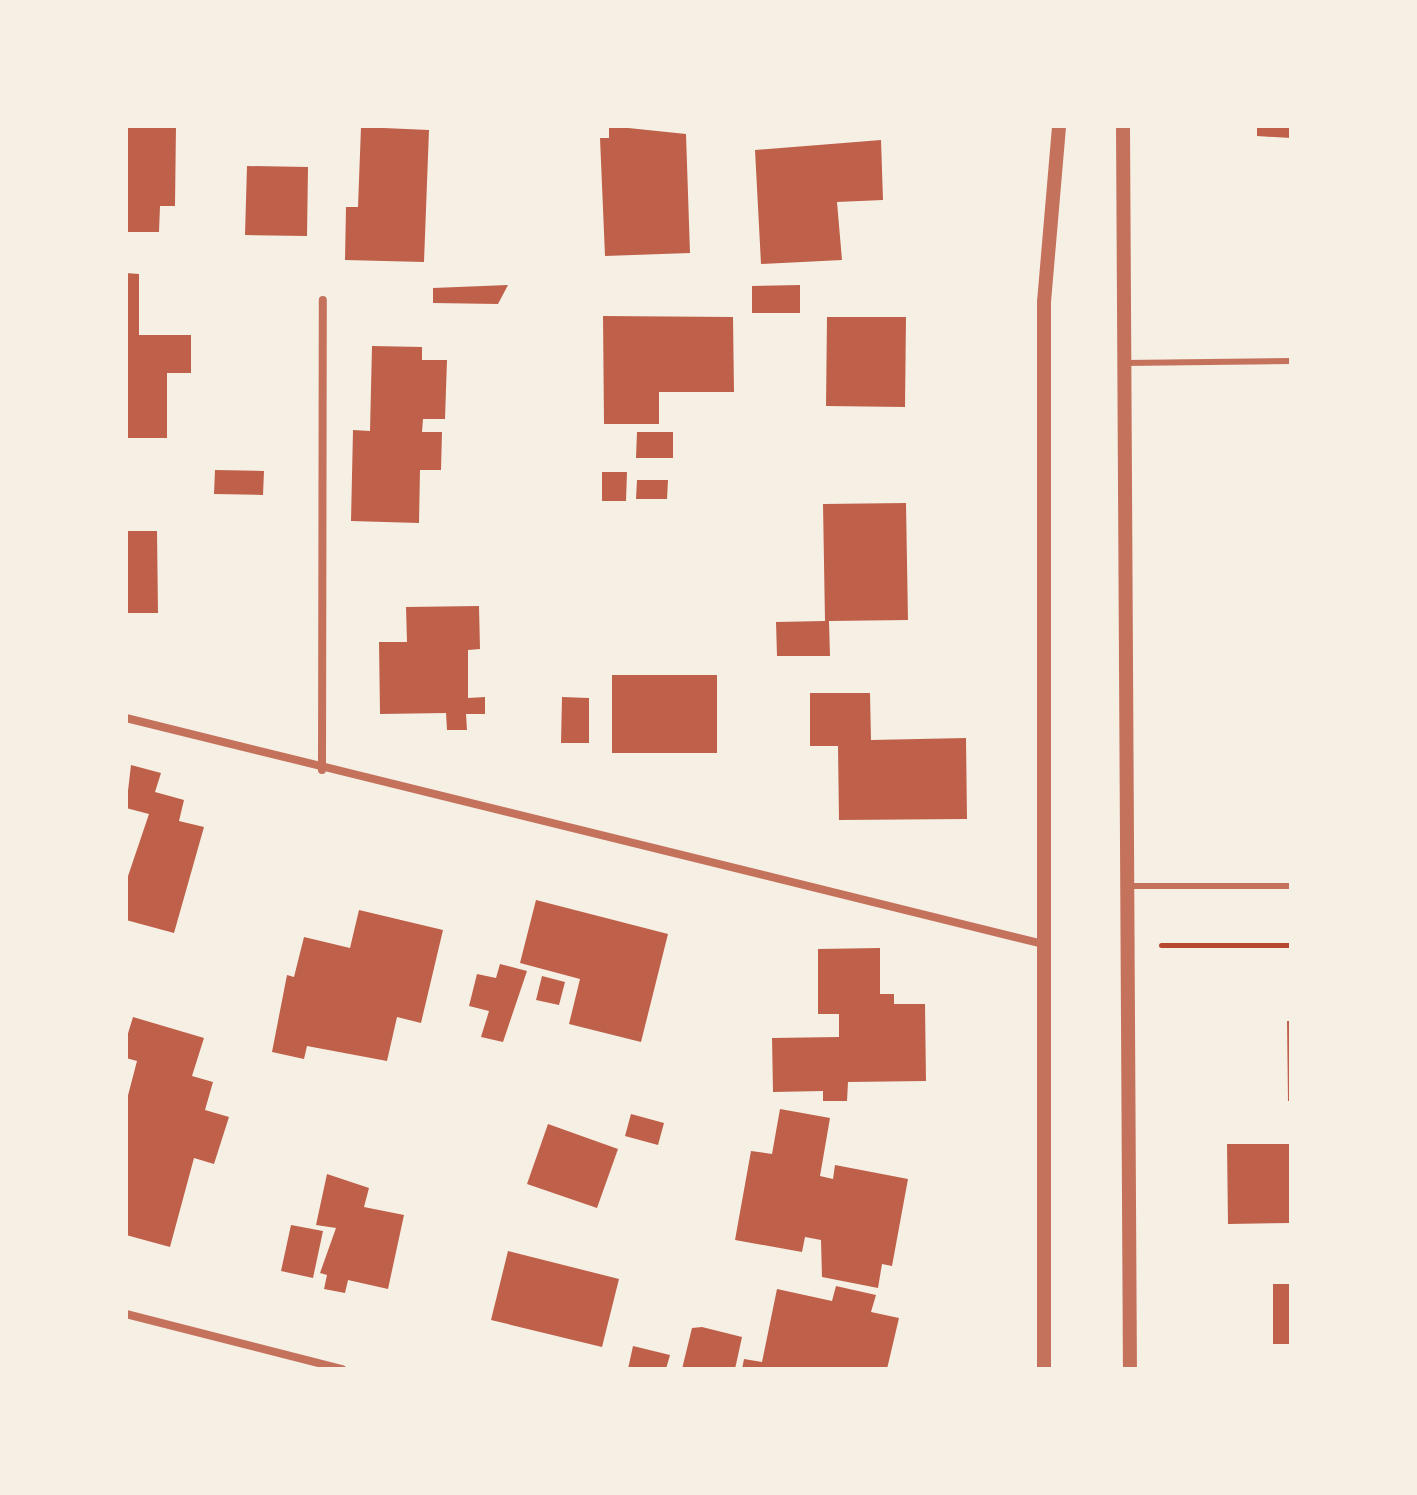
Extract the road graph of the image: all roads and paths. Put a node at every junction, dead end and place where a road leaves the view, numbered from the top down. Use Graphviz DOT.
graph roads {
  1 [pos="1059,126"];
  2 [pos="1123,126"];
  3 [pos="323,300"];
  4 [pos="1291,361"];
  5 [pos="1124,363"];
  6 [pos="126,718"];
  7 [pos="322,770"];
  8 [pos="1124,886"];
  9 [pos="1291,886"];
  10 [pos="1039,943"];
  11 [pos="1124,945"];
  12 [pos="1291,945"];
  13 [pos="126,1314"];
  14 [pos="342,1369"];
  15 [pos="1044,1369"];
  16 [pos="1130,1369"];
  1 -- 10 [label="street"];
  2 -- 5 [label="street"];
  3 -- 7 [label="street"];
  4 -- 5 [label="lane"];
  5 -- 8 [label="street"];
  6 -- 7 [label="street"];
  7 -- 10 [label="street"];
  8 -- 9 [label="lane"];
  8 -- 11 [label="street"];
  10 -- 15 [label="street"];
  11 -- 12 [label="path"];
  11 -- 16 [label="street"];
  13 -- 14 [label="street"];
}
